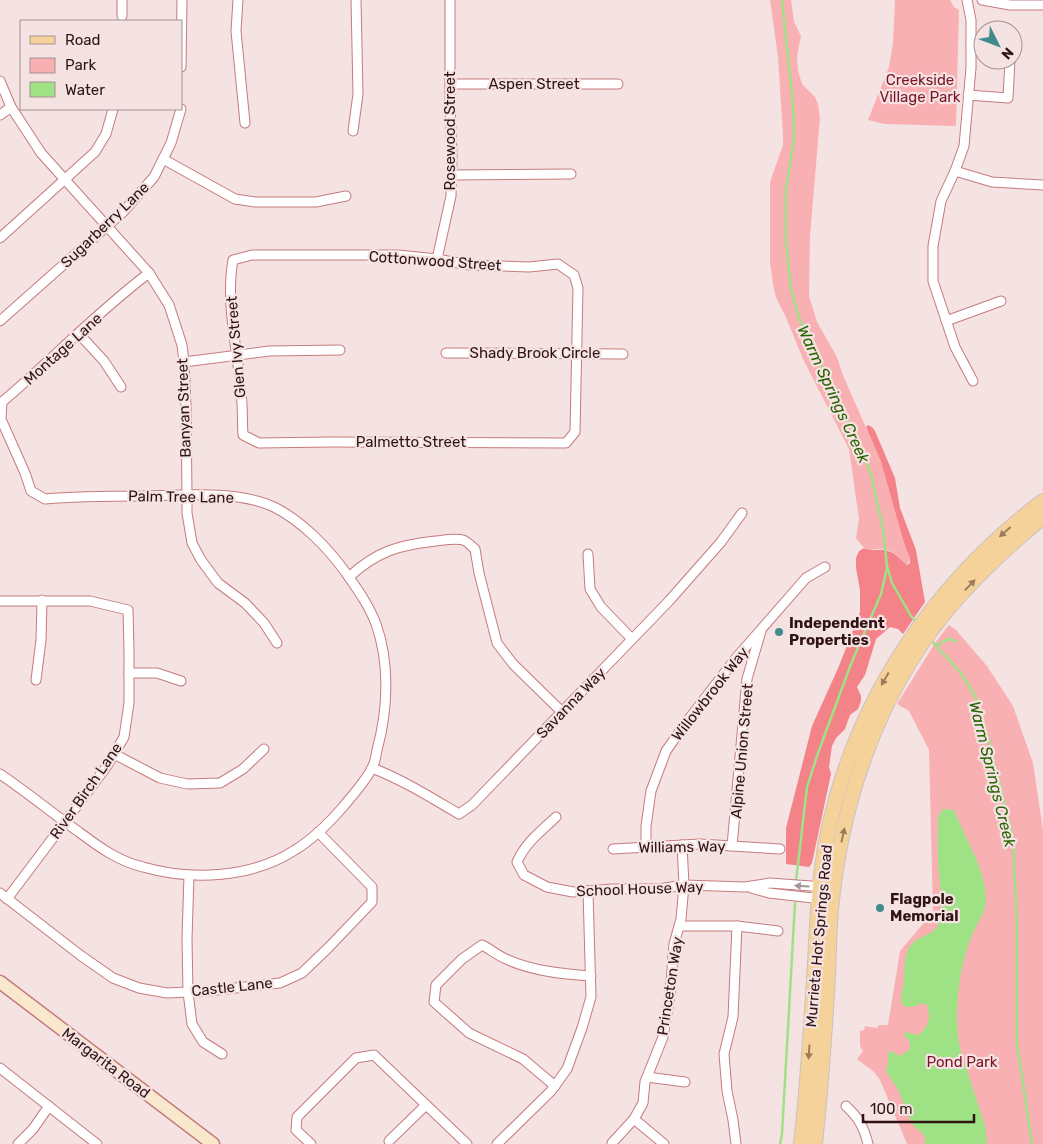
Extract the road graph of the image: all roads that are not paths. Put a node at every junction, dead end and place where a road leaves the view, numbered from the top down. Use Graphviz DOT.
graph roads {
  1 [pos="122,0"];
  2 [pos="182,0"];
  3 [pos="238,0"];
  4 [pos="356,0"];
  5 [pos="450,0"];
  6 [pos="967,0"];
  7 [pos="982,0"];
  8 [pos="1041,3"];
  9 [pos="122,16"];
  10 [pos="182,20"];
  11 [pos="971,44"];
  12 [pos="1009,70"];
  13 [pos="0,81"];
  14 [pos="450,84"];
  15 [pos="618,84"];
  16 [pos="968,95"];
  17 [pos="11,107"];
  18 [pos="113,110"];
  19 [pos="181,110"];
  20 [pos="0,115"];
  21 [pos="245,123"];
  22 [pos="353,131"];
  23 [pos="163,159"];
  24 [pos="955,171"];
  25 [pos="571,174"];
  26 [pos="452,175"];
  27 [pos="66,180"];
  28 [pos="1043,185"];
  29 [pos="346,196"];
  30 [pos="106,225"];
  31 [pos="0,238"];
  32 [pos="233,260"];
  33 [pos="437,260"];
  34 [pos="149,273"];
  35 [pos="1001,301"];
  36 [pos="0,321"];
  37 [pos="946,321"];
  38 [pos="79,334"];
  39 [pos="340,350"];
  40 [pos="446,354"];
  41 [pos="576,354"];
  42 [pos="623,354"];
  43 [pos="235,355"];
  44 [pos="184,362"];
  45 [pos="973,381"];
  46 [pos="121,387"];
  47 [pos="243,435"];
  48 [pos="31,491"];
  49 [pos="187,495"];
  50 [pos="1043,501"];
  51 [pos="742,513"];
  52 [pos="1043,517"];
  53 [pos="588,554"];
  54 [pos="825,567"];
  55 [pos="349,577"];
  56 [pos="42,600"];
  57 [pos="0,601"];
  58 [pos="934,617"];
  59 [pos="762,628"];
  60 [pos="632,639"];
  61 [pos="277,643"];
  62 [pos="129,673"];
  63 [pos="36,680"];
  64 [pos="181,681"];
  65 [pos="562,712"];
  66 [pos="264,749"];
  67 [pos="114,754"];
  68 [pos="372,768"];
  69 [pos="0,774"];
  70 [pos="556,817"];
  71 [pos="65,822"];
  72 [pos="318,832"];
  73 [pos="682,845"];
  74 [pos="732,846"];
  75 [pos="646,848"];
  76 [pos="613,849"];
  77 [pos="780,849"];
  78 [pos="189,875"];
  79 [pos="684,885"];
  80 [pos="588,891"];
  81 [pos="826,893"];
  82 [pos="3,896"];
  83 [pos="679,926"];
  84 [pos="737,926"];
  85 [pos="778,931"];
  86 [pos="591,976"];
  87 [pos="0,982"];
  88 [pos="188,992"];
  89 [pos="222,1054"];
  90 [pos="0,1068"];
  91 [pos="647,1077"];
  92 [pos="685,1082"];
  93 [pos="555,1086"];
  94 [pos="426,1105"];
  95 [pos="49,1106"];
  96 [pos="846,1106"];
  97 [pos="634,1119"];
  98 [pos="389,1141"];
  99 [pos="612,1143"];
  100 [pos="18,1144"];
  101 [pos="98,1144"];
  102 [pos="213,1144"];
  103 [pos="311,1144"];
  104 [pos="466,1144"];
  105 [pos="498,1144"];
  106 [pos="664,1144"];
  107 [pos="736,1144"];
  108 [pos="801,1144"];
  109 [pos="815,1144"];
  110 [pos="868,1144"];
  1 -- 9 [label="street"];
  2 -- 10 [label="street"];
  3 -- 21 [label="street"];
  4 -- 22 [label="street"];
  5 -- 14 [label="street, Rosewood Street"];
  6 -- 11 [label="street"];
  7 -- 8 [label="street"];
  11 -- 16 [label="street"];
  12 -- 16 [label="street"];
  13 -- 17 [label="street, Banyan Street"];
  14 -- 15 [label="street, Aspen Street"];
  14 -- 26 [label="street, Rosewood Street"];
  16 -- 24 [label="street"];
  17 -- 20 [label="street"];
  17 -- 27 [label="street, Banyan Street"];
  18 -- 27 [label="street"];
  19 -- 23 [label="street, Sugarberry Lane"];
  23 -- 29 [label="street"];
  23 -- 30 [label="street, Sugarberry Lane"];
  24 -- 28 [label="street"];
  24 -- 37 [label="street"];
  25 -- 26 [label="street"];
  26 -- 33 [label="street, Rosewood Street"];
  27 -- 30 [label="street, Banyan Street"];
  27 -- 31 [label="street"];
  30 -- 34 [label="street, Banyan Street"];
  30 -- 36 [label="street, Sugarberry Lane"];
  32 -- 33 [label="street, Cottonwood Street"];
  32 -- 43 [label="street, Glen Ivy Street"];
  33 -- 41 [label="street, Cottonwood Street"];
  34 -- 38 [label="street, Montage Lane"];
  34 -- 44 [label="street, Banyan Street"];
  35 -- 37 [label="street"];
  37 -- 45 [label="street"];
  38 -- 46 [label="street"];
  38 -- 48 [label="street, Montage Lane"];
  39 -- 43 [label="street"];
  40 -- 41 [label="street, Shady Brook Circle"];
  41 -- 42 [label="street, Shady Brook Circle"];
  41 -- 47 [label="street, Palmetto Street"];
  43 -- 44 [label="street"];
  43 -- 47 [label="street, Glen Ivy Street"];
  44 -- 49 [label="street, Banyan Street"];
  48 -- 49 [label="street, Palm Tree Lane"];
  49 -- 55 [label="street, Palm Tree Lane"];
  49 -- 61 [label="street, Banyan Street"];
  50 -- 58 [label="main road, Murrieta Hot Springs Road, one-way"];
  51 -- 60 [label="street, Savanna Way"];
  58 -- 52 [label="main road, Murrieta Hot Springs Road, one-way"];
  53 -- 60 [label="street"];
  54 -- 59 [label="street, Willowbrook Way"];
  55 -- 65 [label="street"];
  55 -- 68 [label="street, Palm Tree Lane"];
  56 -- 57 [label="street"];
  56 -- 62 [label="street, River Birch Lane"];
  56 -- 63 [label="street"];
  58 -- 81 [label="main road, Murrieta Hot Springs Road"];
  59 -- 74 [label="street, Alpine Union Street"];
  59 -- 75 [label="street, Willowbrook Way"];
  60 -- 65 [label="street, Savanna Way"];
  62 -- 64 [label="street"];
  62 -- 67 [label="street, River Birch Lane"];
  65 -- 68 [label="street, Savanna Way"];
  66 -- 67 [label="street"];
  67 -- 71 [label="street, River Birch Lane"];
  68 -- 72 [label="street, Palm Tree Lane"];
  69 -- 71 [label="street, Palm Tree Lane"];
  70 -- 80 [label="street, School House Way"];
  71 -- 78 [label="street, Palm Tree Lane"];
  71 -- 82 [label="street, River Birch Lane"];
  72 -- 78 [label="street, Palm Tree Lane"];
  72 -- 88 [label="street, Castle Lane"];
  73 -- 74 [label="street, Williams Way"];
  73 -- 75 [label="street, Williams Way"];
  73 -- 79 [label="street, Princeton Way"];
  74 -- 77 [label="street, Williams Way"];
  75 -- 76 [label="street, Williams Way"];
  78 -- 88 [label="street"];
  79 -- 80 [label="street, School House Way"];
  79 -- 81 [label="street, School House Way"];
  79 -- 83 [label="street, Princeton Way"];
  80 -- 86 [label="street"];
  81 -- 108 [label="main road, Murrieta Hot Springs Road, one-way"];
  81 -- 109 [label="main road, Murrieta Hot Springs Road"];
  82 -- 88 [label="street, Castle Lane"];
  83 -- 84 [label="street"];
  83 -- 91 [label="street, Princeton Way"];
  84 -- 85 [label="street"];
  84 -- 107 [label="street"];
  86 -- 93 [label="street"];
  86 -- 93 [label="street"];
  87 -- 102 [label="main road, Margarita Road"];
  88 -- 89 [label="street"];
  90 -- 95 [label="street"];
  91 -- 92 [label="street"];
  91 -- 97 [label="street, Princeton Way"];
  93 -- 105 [label="street"];
  94 -- 98 [label="street"];
  94 -- 103 [label="street"];
  94 -- 104 [label="street"];
  95 -- 100 [label="street"];
  95 -- 101 [label="street"];
  96 -- 110 [label="street"];
  97 -- 99 [label="street, Princeton Way"];
  97 -- 106 [label="street"];
}
